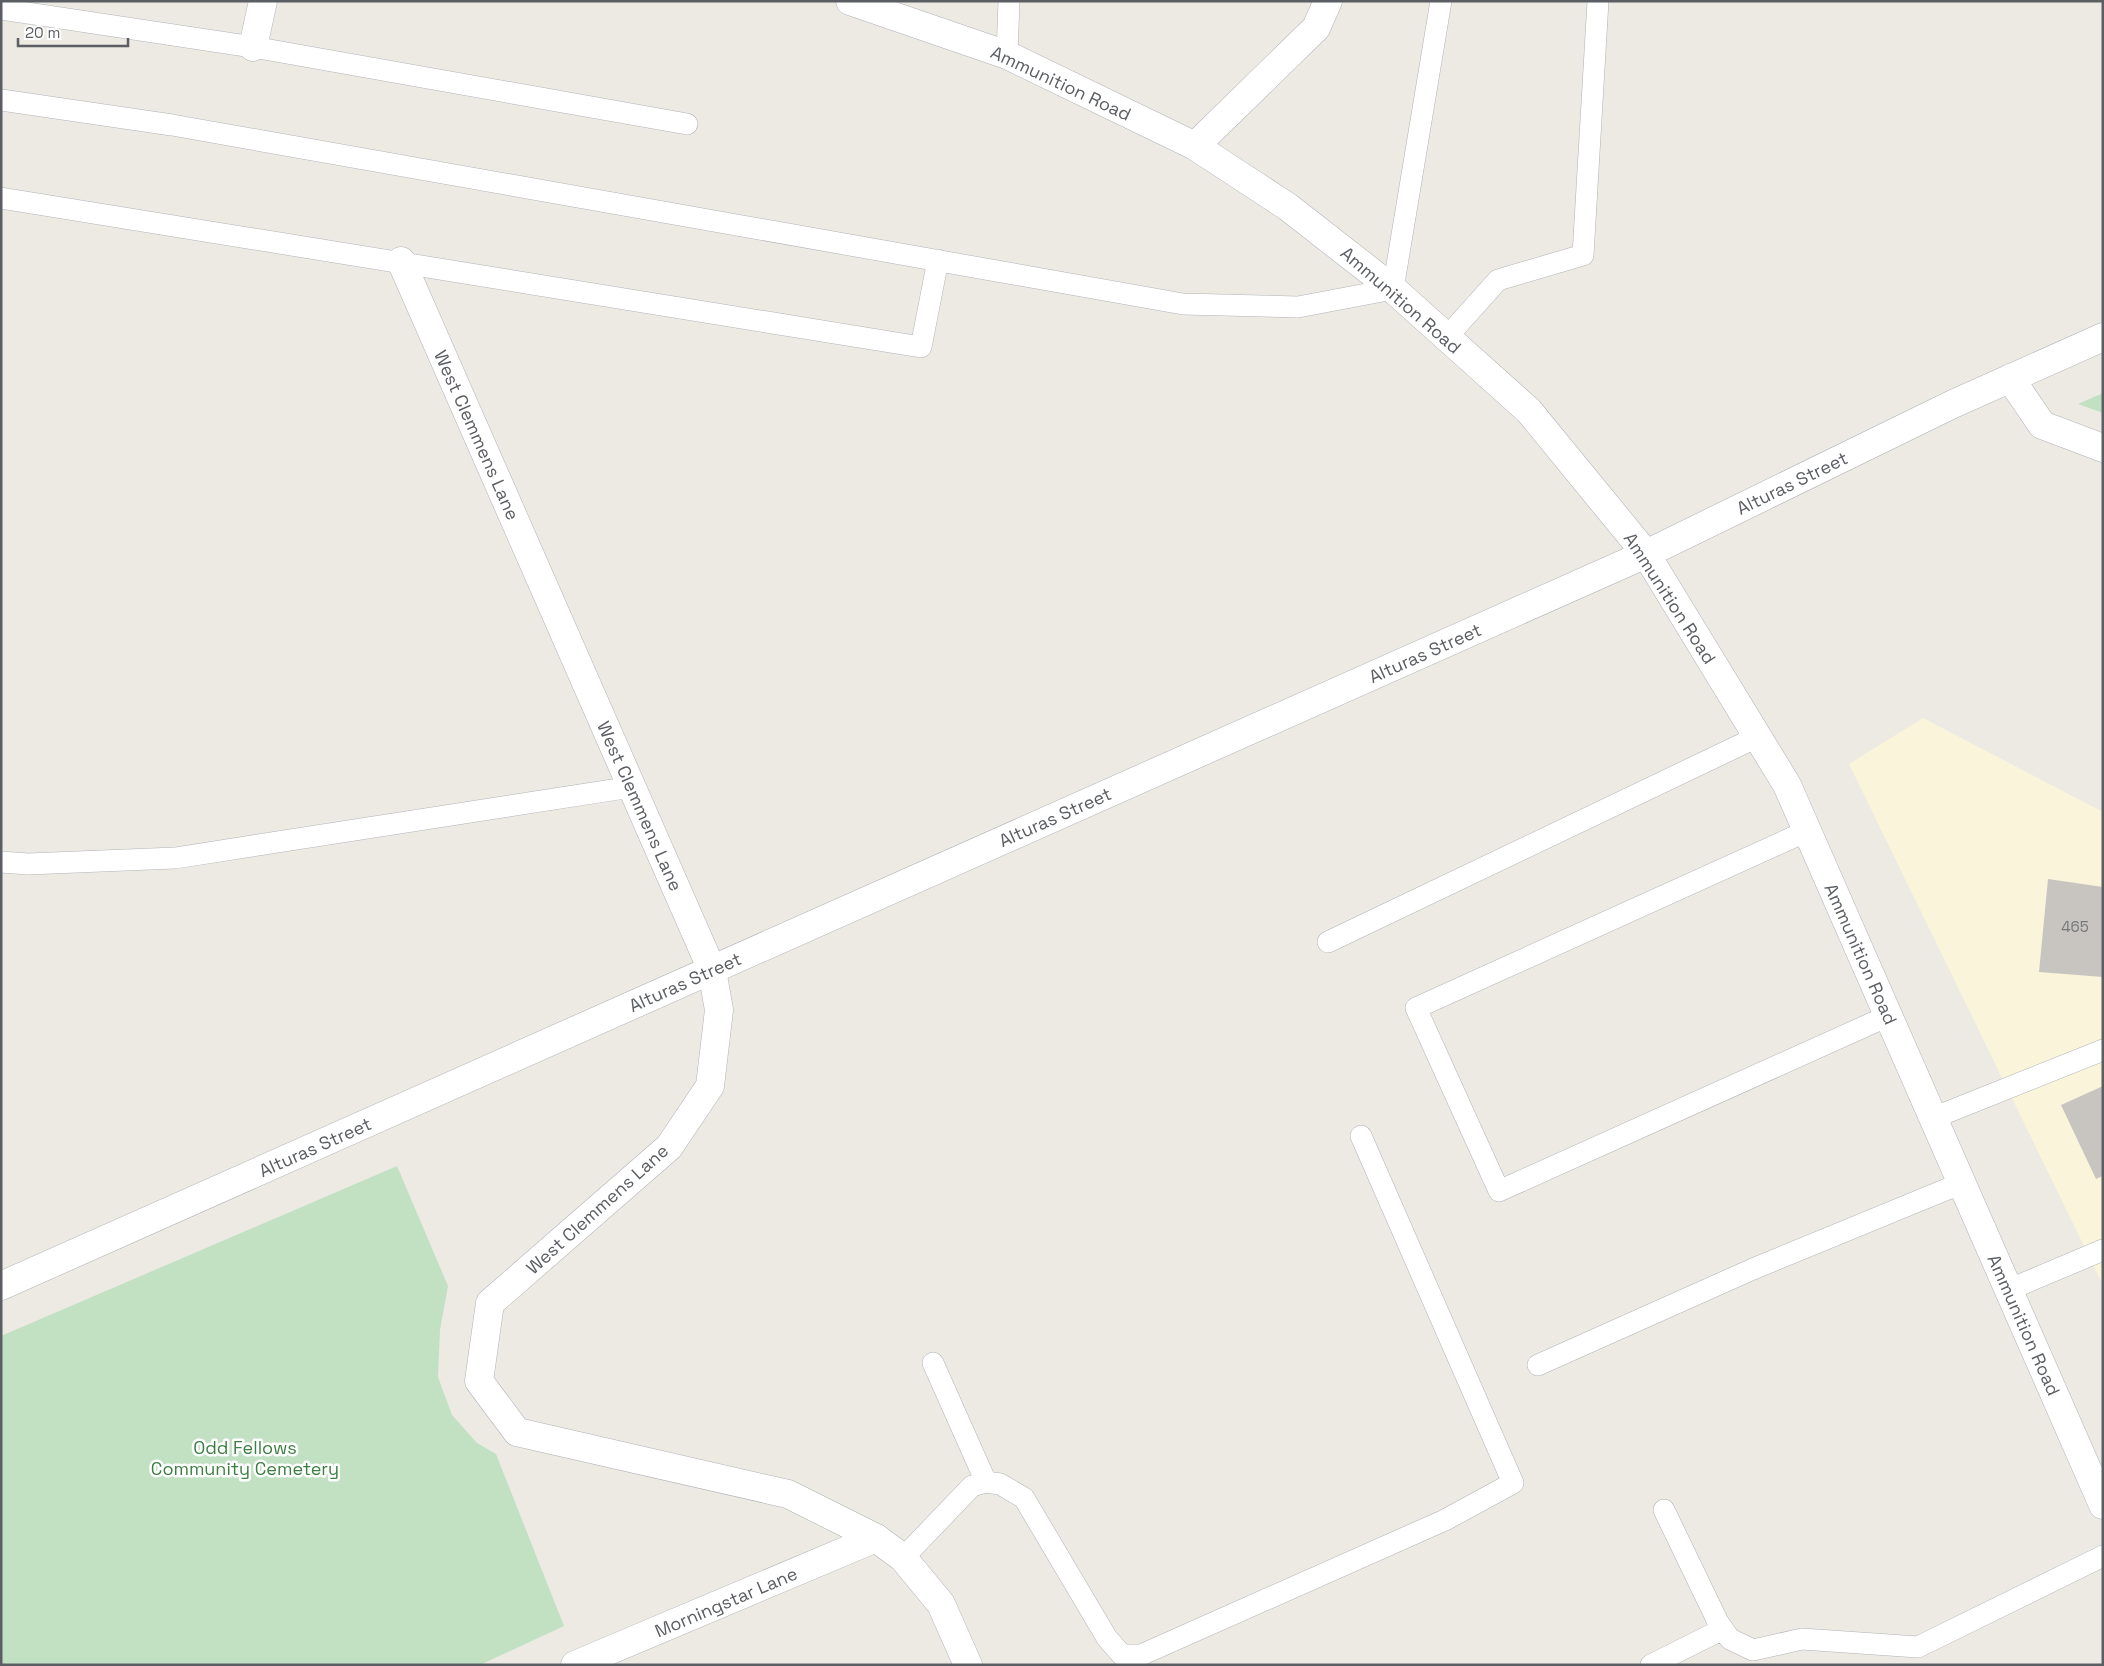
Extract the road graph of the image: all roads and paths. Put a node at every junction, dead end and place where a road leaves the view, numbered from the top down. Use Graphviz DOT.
graph roads {
  1 [pos="263,1"];
  2 [pos="850,1"];
  3 [pos="1009,1"];
  4 [pos="1328,1"];
  5 [pos="1441,1"];
  6 [pos="1598,1"];
  7 [pos="1,9"];
  8 [pos="253,47"];
  9 [pos="1007,55"];
  10 [pos="1,100"];
  11 [pos="687,124"];
  12 [pos="1195,146"];
  13 [pos="1,198"];
  14 [pos="938,260"];
  15 [pos="401,262"];
  16 [pos="1393,289"];
  17 [pos="2103,337"];
  18 [pos="1446,338"];
  19 [pos="2010,378"];
  20 [pos="2103,448"];
  21 [pos="1646,554"];
  22 [pos="1757,737"];
  23 [pos="631,786"];
  24 [pos="1807,831"];
  25 [pos="1,862"];
  26 [pos="1328,942"];
  27 [pos="712,970"];
  28 [pos="1888,1016"];
  29 [pos="2103,1050"];
  30 [pos="1933,1118"];
  31 [pos="1361,1136"];
  32 [pos="1962,1183"];
  33 [pos="2103,1250"];
  34 [pos="1,1286"];
  35 [pos="2008,1290"];
  36 [pos="933,1363"];
  37 [pos="1538,1365"];
  38 [pos="986,1482"];
  39 [pos="2103,1506"];
  40 [pos="1664,1510"];
  41 [pos="876,1538"];
  42 [pos="2103,1556"];
  43 [pos="903,1558"];
  44 [pos="1724,1629"];
  45 [pos="575,1665"];
  46 [pos="968,1665"];
  47 [pos="1651,1665"];
  1 -- 8 [label="street"];
  2 -- 9 [label="street, Ammunition Road"];
  3 -- 9 [label="lane"];
  4 -- 12 [label="street"];
  5 -- 16 [label="lane"];
  6 -- 18 [label="lane"];
  7 -- 8 [label="lane"];
  8 -- 11 [label="lane"];
  9 -- 12 [label="street, Ammunition Road"];
  10 -- 14 [label="lane"];
  12 -- 16 [label="street, Ammunition Road"];
  13 -- 15 [label="lane"];
  14 -- 15 [label="lane"];
  14 -- 16 [label="lane"];
  15 -- 23 [label="street, West Clemmens Lane"];
  16 -- 18 [label="street, Ammunition Road"];
  17 -- 19 [label="street, Alturas Street"];
  18 -- 21 [label="street, Ammunition Road"];
  19 -- 20 [label="street"];
  19 -- 21 [label="street, Alturas Street"];
  21 -- 22 [label="street, Ammunition Road"];
  21 -- 27 [label="street, Alturas Street"];
  22 -- 24 [label="street, Ammunition Road"];
  22 -- 26 [label="lane"];
  23 -- 25 [label="lane"];
  23 -- 27 [label="street, West Clemmens Lane"];
  24 -- 28 [label="street, Ammunition Road"];
  24 -- 28 [label="lane"];
  27 -- 34 [label="street, Alturas Street"];
  27 -- 41 [label="street, West Clemmens Lane"];
  28 -- 30 [label="street, Ammunition Road"];
  29 -- 30 [label="lane"];
  30 -- 32 [label="street, Ammunition Road"];
  31 -- 38 [label="lane"];
  32 -- 35 [label="street, Ammunition Road"];
  32 -- 37 [label="lane"];
  33 -- 35 [label="lane"];
  35 -- 39 [label="street, Ammunition Road"];
  36 -- 38 [label="lane"];
  38 -- 43 [label="lane"];
  40 -- 44 [label="lane"];
  41 -- 43 [label="street, West Clemmens Lane"];
  41 -- 45 [label="street, Morningstar Lane"];
  42 -- 44 [label="lane"];
  43 -- 46 [label="street, West Clemmens Lane"];
  44 -- 47 [label="lane"];
}
